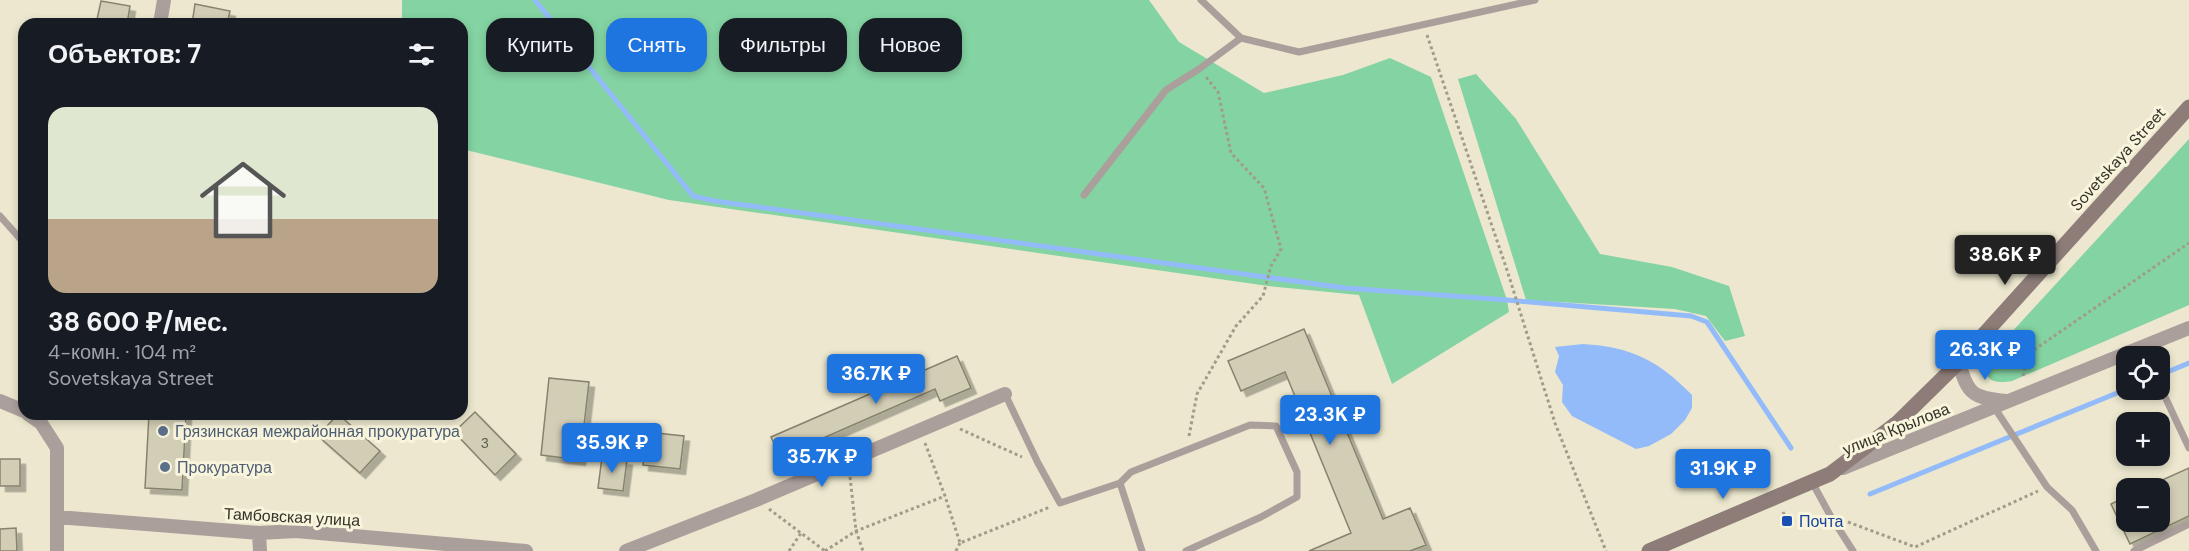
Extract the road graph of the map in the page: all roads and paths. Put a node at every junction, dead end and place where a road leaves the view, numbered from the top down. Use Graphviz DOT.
graph roads {
  1 [pos="164,0"];
  2 [pos="1201,0"];
  3 [pos="1535,0"];
  4 [pos="161,18"];
  5 [pos="1424,24"];
  6 [pos="1242,38"];
  7 [pos="1199,69"];
  8 [pos="2189,107"];
  9 [pos="1084,195"];
  10 [pos="0,216"];
  11 [pos="18,236"];
  12 [pos="2189,243"];
  13 [pos="2189,328"];
  14 [pos="2003,342"];
  15 [pos="2155,346"];
  16 [pos="2028,354"];
  17 [pos="1959,362"];
  18 [pos="2116,362"];
  19 [pos="2023,376"];
  20 [pos="1005,394"];
  21 [pos="2167,400"];
  22 [pos="0,401"];
  23 [pos="2008,401"];
  24 [pos="1994,407"];
  25 [pos="18,408"];
  26 [pos="43,420"];
  27 [pos="943,422"];
  28 [pos="920,431"];
  29 [pos="2189,448"];
  30 [pos="1187,450"];
  31 [pos="848,460"];
  32 [pos="1038,463"];
  33 [pos="1830,474"];
  34 [pos="1812,482"];
  35 [pos="1120,483"];
  36 [pos="2047,486"];
  37 [pos="945,496"];
  38 [pos="756,500"];
  39 [pos="1060,503"];
  40 [pos="1783,512"];
  41 [pos="1830,515"];
  42 [pos="57,518"];
  43 [pos="1787,521"];
  44 [pos="2189,524"];
  45 [pos="856,531"];
  46 [pos="801,532"];
  47 [pos="259,533"];
  48 [pos="960,543"];
  49 [pos="57,551"];
  50 [pos="260,551"];
  51 [pos="526,551"];
  52 [pos="626,551"];
  53 [pos="789,551"];
  54 [pos="825,551"];
  55 [pos="863,551"];
  56 [pos="956,551"];
  57 [pos="1142,551"];
  58 [pos="1186,551"];
  59 [pos="1606,551"];
  60 [pos="1649,551"];
  61 [pos="1853,551"];
  62 [pos="2096,551"];
  63 [pos="2134,551"];
  1 -- 4 [label="street"];
  2 -- 6 [label="lane"];
  3 -- 5 [label="lane"];
  5 -- 6 [label="lane"];
  5 -- 59 [label="path"];
  6 -- 7 [label="lane"];
  7 -- 9 [label="lane"];
  7 -- 30 [label="path"];
  8 -- 17 [label="main road, Sovetskaya Street"];
  10 -- 11 [label="lane"];
  12 -- 16 [label="path"];
  13 -- 15 [label="street, улица Крылова"];
  14 -- 16 [label="path"];
  16 -- 19 [label="path"];
  17 -- 23 [label="street"];
  17 -- 33 [label="main road, Sovetskaya Street"];
  18 -- 23 [label="street, улица Крылова"];
  20 -- 27 [label="street"];
  20 -- 32 [label="lane"];
  21 -- 29 [label="lane"];
  22 -- 25 [label="street"];
  23 -- 24 [label="street, улица Крылова"];
  24 -- 33 [label="street, улица Крылова"];
  24 -- 36 [label="lane"];
  26 -- 42 [label="street"];
  27 -- 28 [label="street"];
  27 -- 32 [label="path"];
  28 -- 31 [label="street"];
  28 -- 37 [label="path"];
  30 -- 35 [label="lane"];
  30 -- 58 [label="lane"];
  31 -- 38 [label="street"];
  31 -- 45 [label="path"];
  32 -- 39 [label="lane"];
  33 -- 34 [label="main road, Sovetskaya Street"];
  34 -- 41 [label="lane"];
  34 -- 60 [label="main road, Sovetskaya Street"];
  35 -- 39 [label="lane"];
  35 -- 57 [label="lane"];
  36 -- 41 [label="path"];
  36 -- 62 [label="lane"];
  37 -- 45 [label="path"];
  37 -- 48 [label="path"];
  38 -- 46 [label="path"];
  38 -- 52 [label="street"];
  39 -- 48 [label="path"];
  40 -- 43 [label="path"];
  41 -- 61 [label="lane"];
  42 -- 47 [label="street, Тамбовская улица"];
  42 -- 49 [label="street"];
  44 -- 63 [label="lane"];
  45 -- 54 [label="path"];
  45 -- 55 [label="path"];
  46 -- 53 [label="path"];
  46 -- 54 [label="path"];
  47 -- 50 [label="street"];
  47 -- 51 [label="street, Тамбовская улица"];
  48 -- 56 [label="path"];
}
